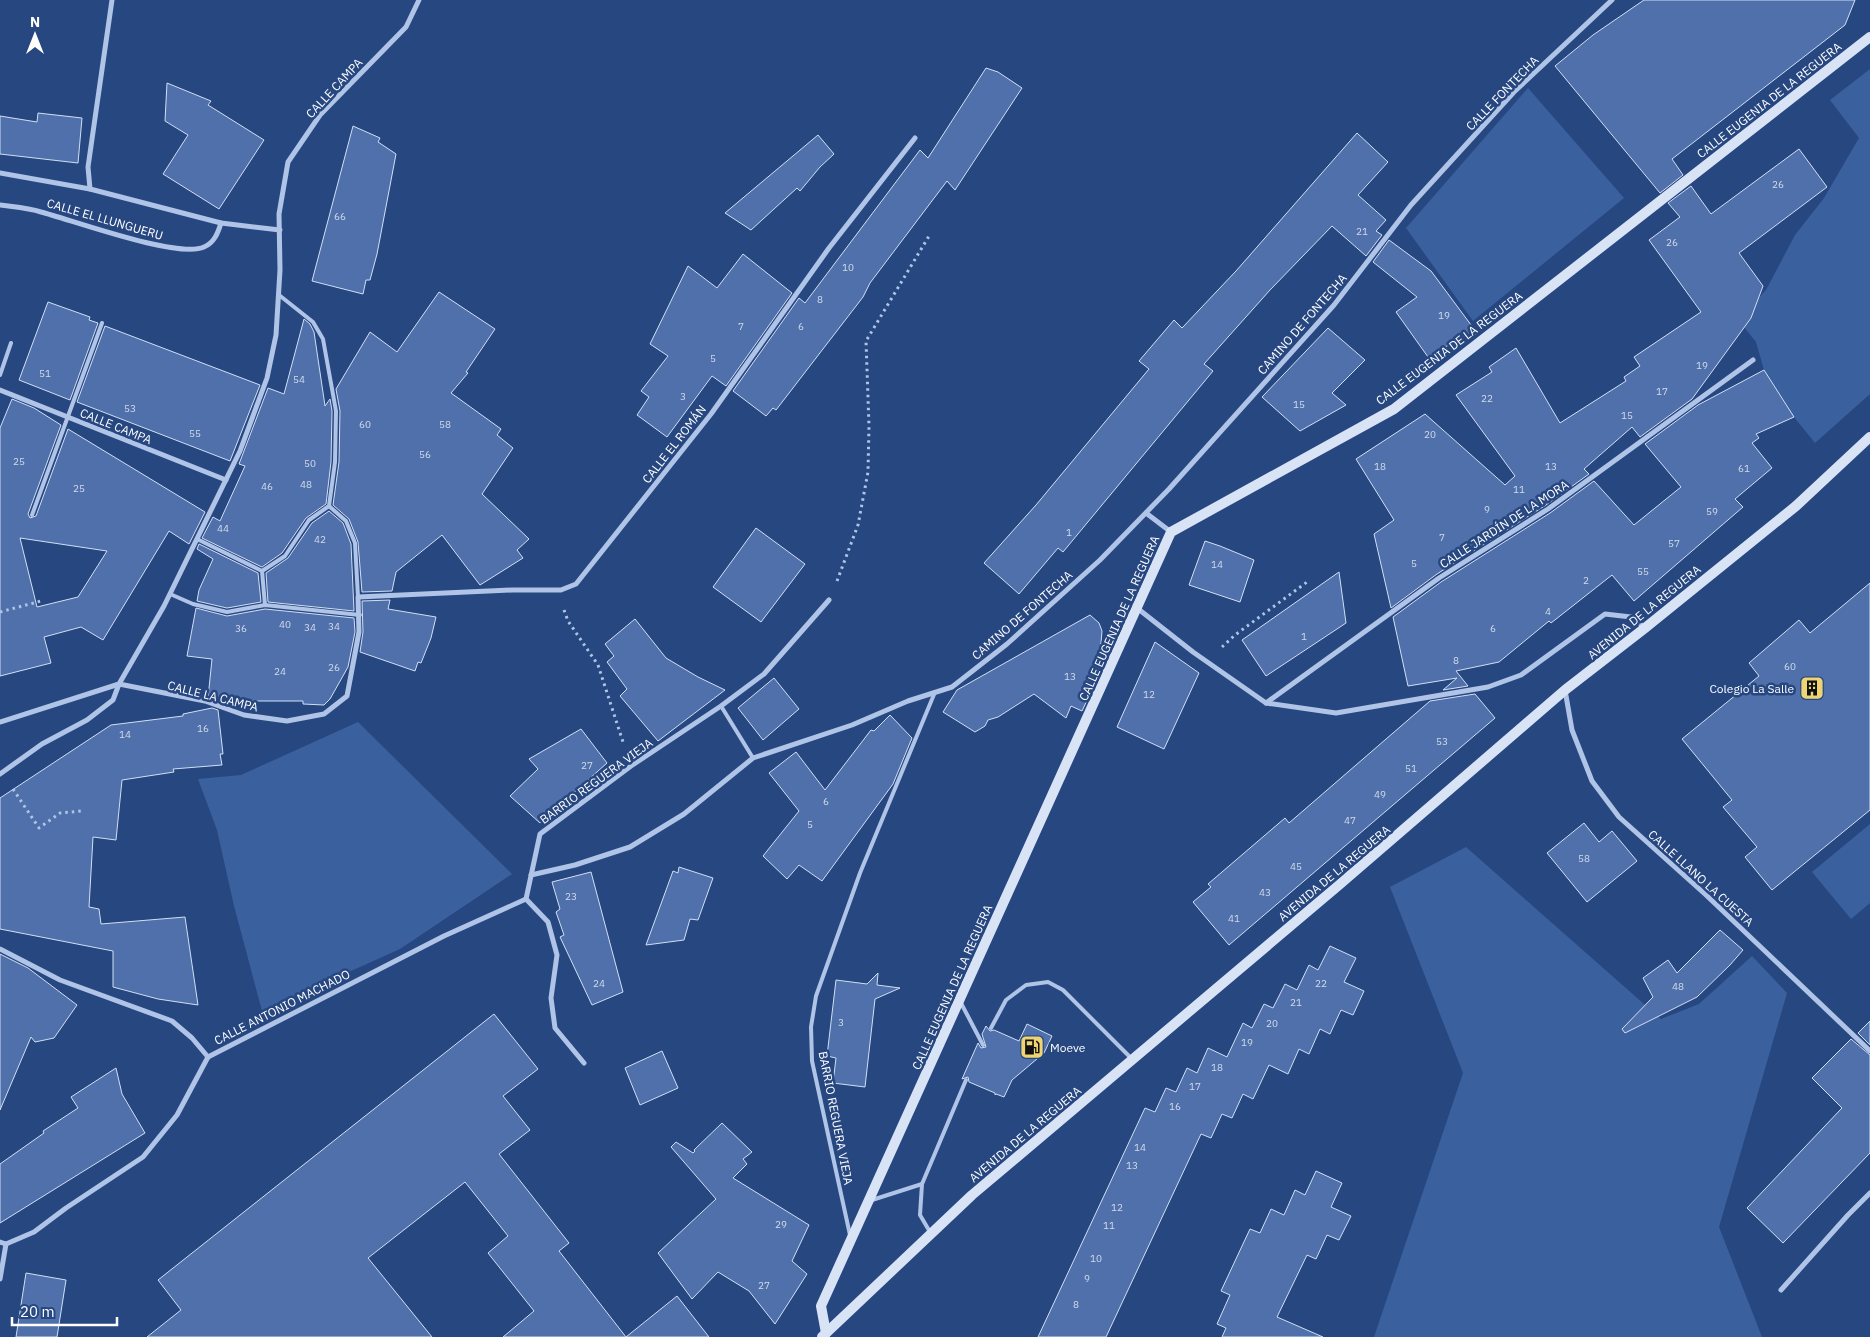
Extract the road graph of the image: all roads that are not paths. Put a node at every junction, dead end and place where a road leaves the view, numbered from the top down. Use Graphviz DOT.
graph roads {
  1 [pos="112,0"];
  2 [pos="419,0"];
  3 [pos="1612,0"];
  4 [pos="1870,37"];
  5 [pos="916,138"];
  6 [pos="0,173"];
  7 [pos="90,189"];
  8 [pos="0,205"];
  9 [pos="1411,205"];
  10 [pos="221,223"];
  11 [pos="280,230"];
  12 [pos="279,296"];
  13 [pos="102,323"];
  14 [pos="11,343"];
  15 [pos="1752,360"];
  16 [pos="0,375"];
  17 [pos="0,390"];
  18 [pos="68,417"];
  19 [pos="1868,440"];
  20 [pos="226,480"];
  21 [pos="330,506"];
  22 [pos="1146,513"];
  23 [pos="32,515"];
  24 [pos="1171,532"];
  25 [pos="197,538"];
  26 [pos="262,571"];
  27 [pos="170,594"];
  28 [pos="358,596"];
  29 [pos="829,600"];
  30 [pos="265,605"];
  31 [pos="1137,608"];
  32 [pos="360,615"];
  33 [pos="1645,628"];
  34 [pos="120,684"];
  35 [pos="1565,690"];
  36 [pos="935,692"];
  37 [pos="1266,703"];
  38 [pos="721,706"];
  39 [pos="0,722"];
  40 [pos="753,758"];
  41 [pos="1,773"];
  42 [pos="531,875"];
  43 [pos="526,899"];
  44 [pos="0,949"];
  45 [pos="960,1001"];
  46 [pos="991,1028"];
  47 [pos="983,1045"];
  48 [pos="1870,1051"];
  49 [pos="208,1057"];
  50 [pos="1133,1060"];
  51 [pos="584,1063"];
  52 [pos="966,1080"];
  53 [pos="922,1184"];
  54 [pos="1870,1193"];
  55 [pos="869,1200"];
  56 [pos="931,1234"];
  57 [pos="851,1240"];
  58 [pos="3,1243"];
  59 [pos="0,1279"];
  60 [pos="1781,1290"];
  61 [pos="824,1335"];
  1 -- 7 [label="street"];
  2 -- 11 [label="street, CALLE CAMPA"];
  3 -- 9 [label="street, CALLE FONTECHA"];
  4 -- 24 [label="street, CALLE EUGENIA DE LA REGUERA"];
  5 -- 28 [label="street, CALLE EL ROMÁN"];
  6 -- 7 [label="street"];
  7 -- 10 [label="street"];
  8 -- 10 [label="street, CALLE EL LLUNGUERU"];
  9 -- 22 [label="street, CAMINO DE FONTECHA"];
  10 -- 11 [label="street"];
  11 -- 12 [label="street, CALLE CAMPA"];
  12 -- 20 [label="street, CALLE CAMPA"];
  12 -- 21 [label="lane"];
  13 -- 18 [label="lane"];
  14 -- 16 [label="lane"];
  15 -- 37 [label="street, CALLE JARDÍN DE LA MORA"];
  17 -- 18 [label="street, CALLE CAMPA"];
  18 -- 20 [label="street, CALLE CAMPA"];
  18 -- 23 [label="lane"];
  19 -- 33 [label="street, AVENIDA DE LA REGUERA"];
  20 -- 25 [label="street, CALLE CAMPA"];
  21 -- 26 [label="lane"];
  21 -- 28 [label="lane"];
  22 -- 24 [label="street"];
  22 -- 36 [label="street, CAMINO DE FONTECHA"];
  24 -- 31 [label="street, CALLE EUGENIA DE LA REGUERA"];
  25 -- 26 [label="lane"];
  25 -- 27 [label="street, CALLE CAMPA"];
  26 -- 30 [label="lane"];
  27 -- 30 [label="lane"];
  27 -- 34 [label="street, CALLE CAMPA"];
  28 -- 32 [label="street, CALLE LA CAMPA"];
  29 -- 38 [label="street, BARRIO REGUERA VIEJA"];
  30 -- 32 [label="lane"];
  31 -- 37 [label="street"];
  31 -- 45 [label="street, CALLE EUGENIA DE LA REGUERA"];
  32 -- 34 [label="street, CALLE LA CAMPA"];
  33 -- 35 [label="street, AVENIDA DE LA REGUERA"];
  33 -- 37 [label="street"];
  34 -- 39 [label="street"];
  34 -- 41 [label="street"];
  35 -- 48 [label="street, CALLE LLANO LA CUESTA"];
  35 -- 50 [label="street, AVENIDA DE LA REGUERA"];
  36 -- 40 [label="street, CAMINO DE FONTECHA"];
  36 -- 57 [label="lane, BARRIO REGUERA VIEJA"];
  38 -- 40 [label="lane"];
  38 -- 42 [label="street, BARRIO REGUERA VIEJA"];
  40 -- 42 [label="street, CAMINO DE FONTECHA"];
  42 -- 43 [label="street, BARRIO REGUERA VIEJA"];
  43 -- 49 [label="street, CALLE ANTONIO MACHADO"];
  43 -- 51 [label="street"];
  44 -- 49 [label="street, CALLE ANTONIO MACHADO"];
  45 -- 47 [label="lane"];
  45 -- 55 [label="street, CALLE EUGENIA DE LA REGUERA"];
  46 -- 50 [label="lane"];
  49 -- 58 [label="street"];
  50 -- 56 [label="street, AVENIDA DE LA REGUERA"];
  52 -- 53 [label="lane"];
  53 -- 55 [label="lane"];
  53 -- 56 [label="lane"];
  54 -- 60 [label="street"];
  55 -- 57 [label="street, CALLE EUGENIA DE LA REGUERA"];
  56 -- 61 [label="street, AVENIDA DE LA REGUERA"];
  57 -- 61 [label="street, CALLE EUGENIA DE LA REGUERA"];
  58 -- 59 [label="street"];
}
